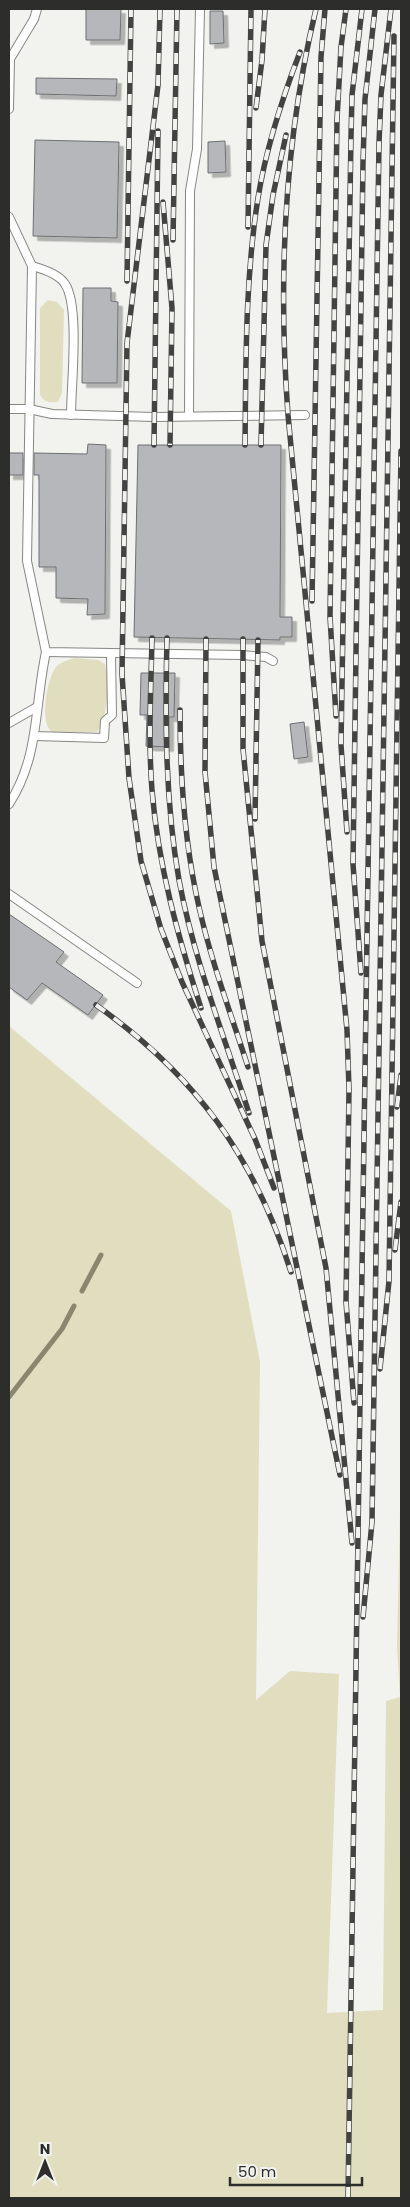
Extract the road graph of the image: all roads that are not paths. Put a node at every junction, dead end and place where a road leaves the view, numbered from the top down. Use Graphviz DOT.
graph roads {
  1 [pos="38,9"];
  2 [pos="200,9"];
  3 [pos="9,109"];
  4 [pos="9,217"];
  5 [pos="32,266"];
  6 [pos="9,408"];
  7 [pos="29,409"];
  8 [pos="71,415"];
  9 [pos="305,415"];
  10 [pos="189,416"];
  11 [pos="46,652"];
  12 [pos="111,654"];
  13 [pos="273,661"];
  14 [pos="36,706"];
  15 [pos="9,722"];
  16 [pos="34,736"];
  17 [pos="9,804"];
  18 [pos="9,894"];
  19 [pos="137,983"];
  1 -- 3 [label="lane"];
  2 -- 10 [label="lane"];
  4 -- 5 [label="lane"];
  5 -- 7 [label="lane"];
  5 -- 8 [label="lane"];
  6 -- 7 [label="lane"];
  7 -- 8 [label="lane"];
  7 -- 11 [label="lane"];
  8 -- 10 [label="lane"];
  9 -- 10 [label="lane"];
  11 -- 12 [label="lane"];
  11 -- 14 [label="lane"];
  12 -- 13 [label="lane"];
  12 -- 16 [label="lane"];
  14 -- 15 [label="lane"];
  14 -- 16 [label="lane"];
  16 -- 17 [label="lane"];
  18 -- 19 [label="lane"];
}
